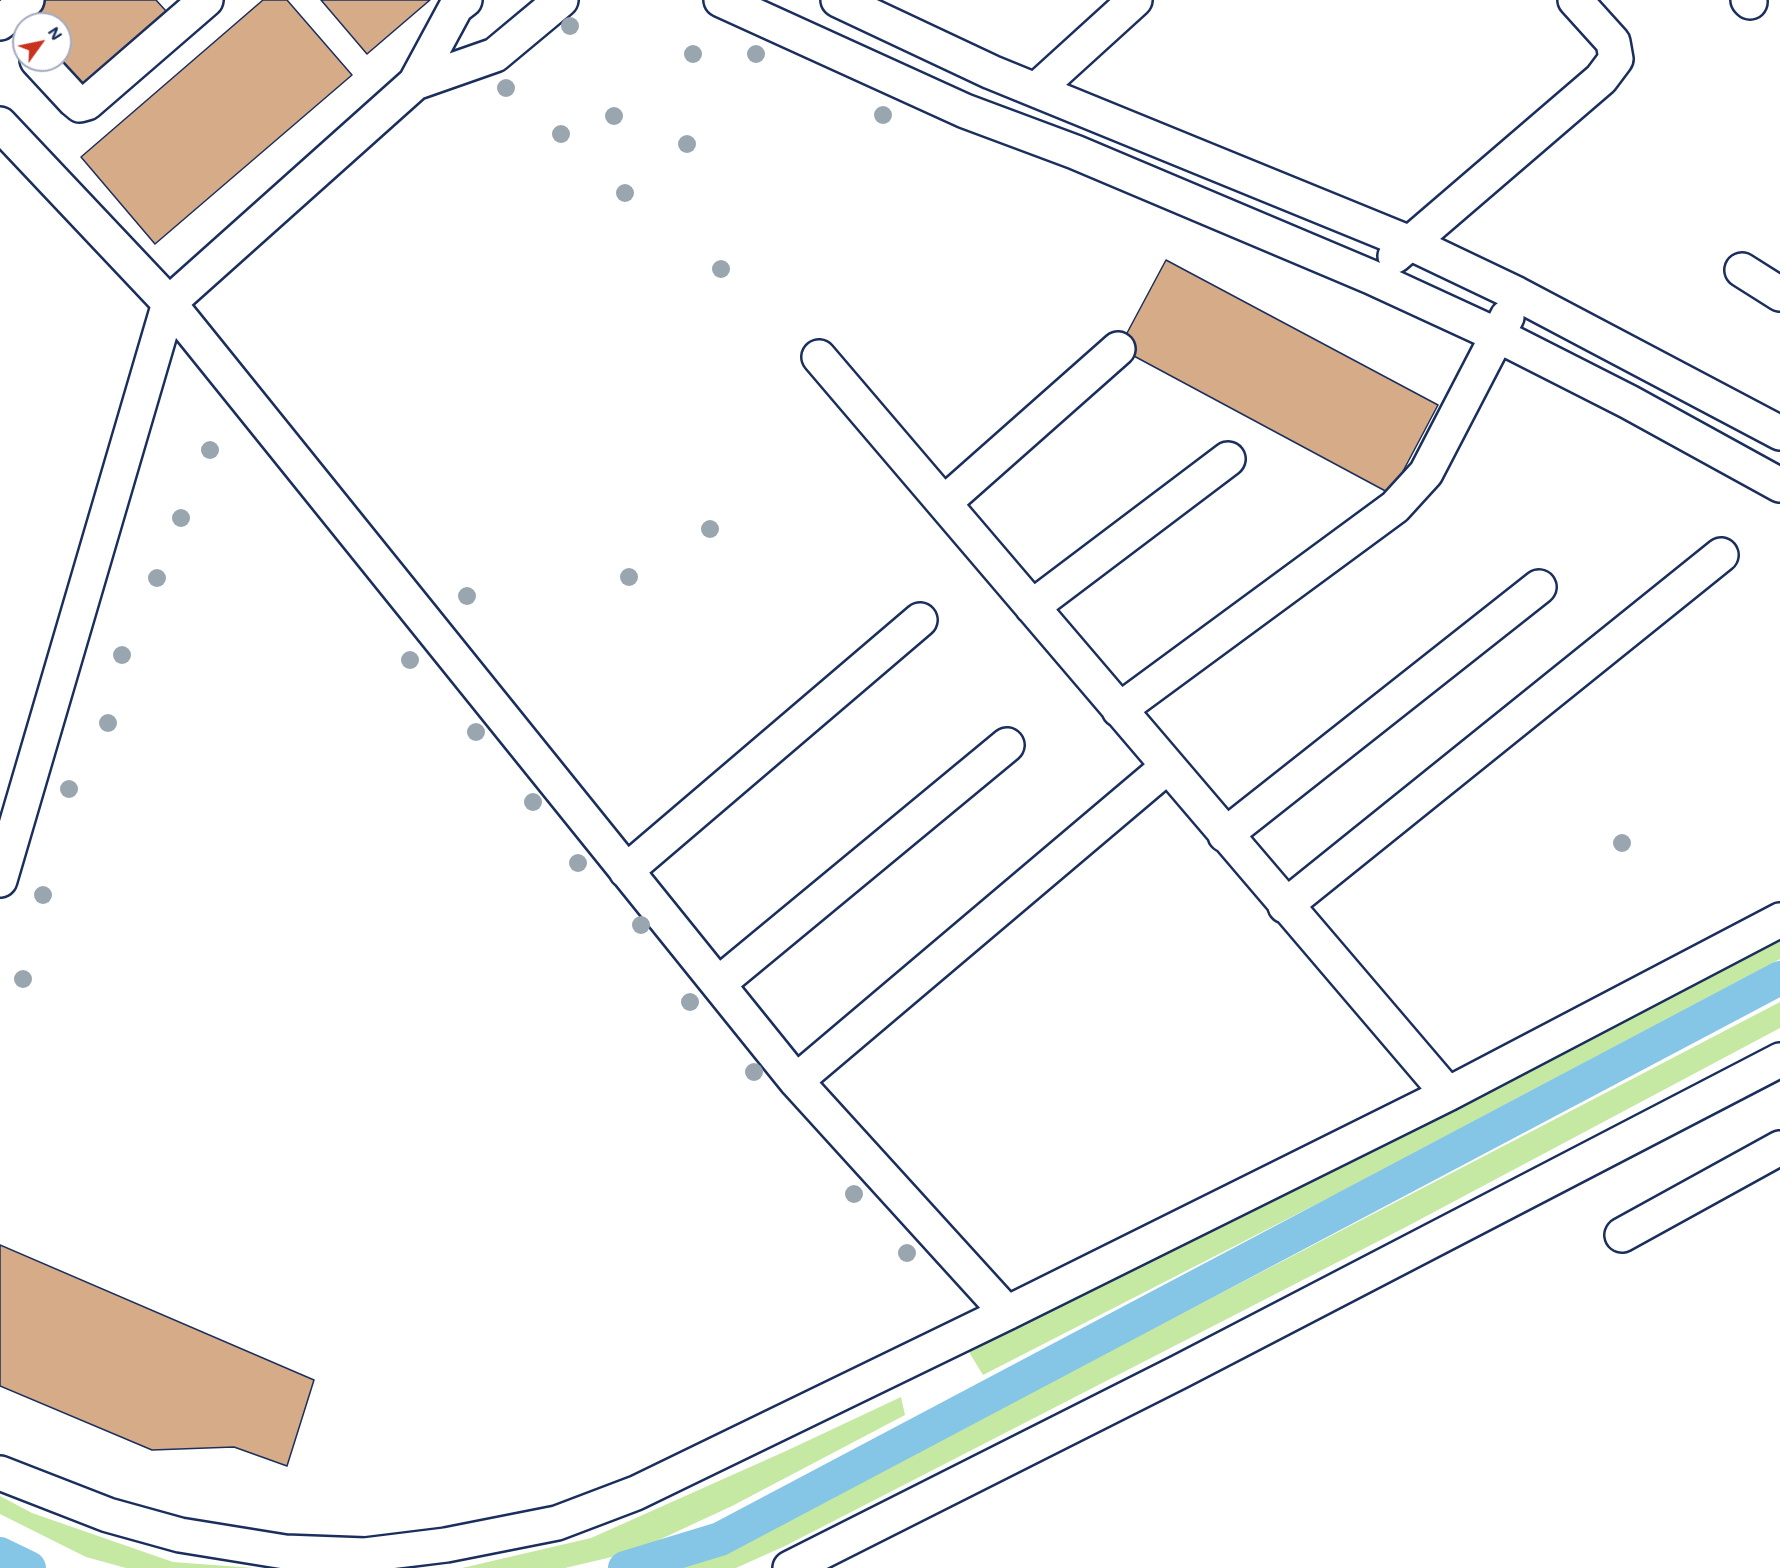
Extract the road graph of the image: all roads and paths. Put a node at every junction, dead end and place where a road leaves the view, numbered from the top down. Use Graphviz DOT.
graph roads {
  1 [pos="27,0"];
  2 [pos="465,0"];
  3 [pos="561,0"];
  4 [pos="721,0"];
  5 [pos="838,0"];
  6 [pos="1135,0"];
  7 [pos="1575,0"];
  8 [pos="188,6"];
  9 [pos="1,23"];
  10 [pos="12,34"];
  11 [pos="48,72"];
  12 [pos="991,72"];
  13 [pos="415,83"];
  14 [pos="1036,90"];
  15 [pos="965,111"];
  16 [pos="0,124"];
  17 [pos="1209,161"];
  18 [pos="1190,199"];
  19 [pos="1410,243"];
  20 [pos="1742,270"];
  21 [pos="1371,277"];
  22 [pos="1517,294"];
  23 [pos="1780,294"];
  24 [pos="169,303"];
  25 [pos="1499,336"];
  26 [pos="1118,349"];
  27 [pos="819,357"];
  28 [pos="1651,366"];
  29 [pos="1629,402"];
  30 [pos="1780,433"];
  31 [pos="1228,459"];
  32 [pos="1780,485"];
  33 [pos="944,503"];
  34 [pos="1721,555"];
  35 [pos="1539,587"];
  36 [pos="1032,608"];
  37 [pos="920,620"];
  38 [pos="1119,710"];
  39 [pos="1007,745"];
  40 [pos="1167,767"];
  41 [pos="1225,835"];
  42 [pos="626,871"];
  43 [pos="0,880"];
  44 [pos="1285,906"];
  45 [pos="1780,920"];
  46 [pos="718,984"];
  47 [pos="1780,1060"];
  48 [pos="796,1081"];
  49 [pos="1448,1094"];
  50 [pos="1780,1148"];
  51 [pos="1622,1235"];
  52 [pos="1007,1313"];
  53 [pos="0,1473"];
  54 [pos="790,1568"];
  1 -- 9 [label="street"];
  2 -- 13 [label="street"];
  3 -- 13 [label="street"];
  4 -- 15 [label="street"];
  5 -- 12 [label="street"];
  6 -- 14 [label="street"];
  7 -- 19 [label="street"];
  8 -- 11 [label="street"];
  9 -- 10 [label="street"];
  12 -- 14 [label="street"];
  12 -- 15 [label="street"];
  13 -- 24 [label="street"];
  14 -- 17 [label="street"];
  15 -- 18 [label="street"];
  16 -- 24 [label="street"];
  17 -- 18 [label="street"];
  17 -- 19 [label="street"];
  18 -- 21 [label="street"];
  19 -- 21 [label="street"];
  19 -- 22 [label="street"];
  20 -- 23 [label="street"];
  21 -- 25 [label="street"];
  22 -- 25 [label="street"];
  22 -- 28 [label="street"];
  24 -- 42 [label="street"];
  24 -- 43 [label="street"];
  25 -- 29 [label="street"];
  25 -- 38 [label="street"];
  26 -- 33 [label="street"];
  27 -- 33 [label="street"];
  28 -- 29 [label="street"];
  28 -- 30 [label="street"];
  29 -- 32 [label="street"];
  31 -- 36 [label="street"];
  33 -- 36 [label="street"];
  34 -- 44 [label="street"];
  35 -- 41 [label="street"];
  36 -- 38 [label="street"];
  37 -- 42 [label="street"];
  38 -- 40 [label="street"];
  39 -- 46 [label="street"];
  40 -- 41 [label="street"];
  40 -- 48 [label="street"];
  41 -- 44 [label="street"];
  42 -- 46 [label="street"];
  44 -- 49 [label="street"];
  45 -- 49 [label="street"];
  46 -- 48 [label="street"];
  47 -- 54 [label="street"];
  48 -- 52 [label="street"];
  49 -- 52 [label="street"];
  50 -- 51 [label="street"];
  52 -- 53 [label="street"];
}
